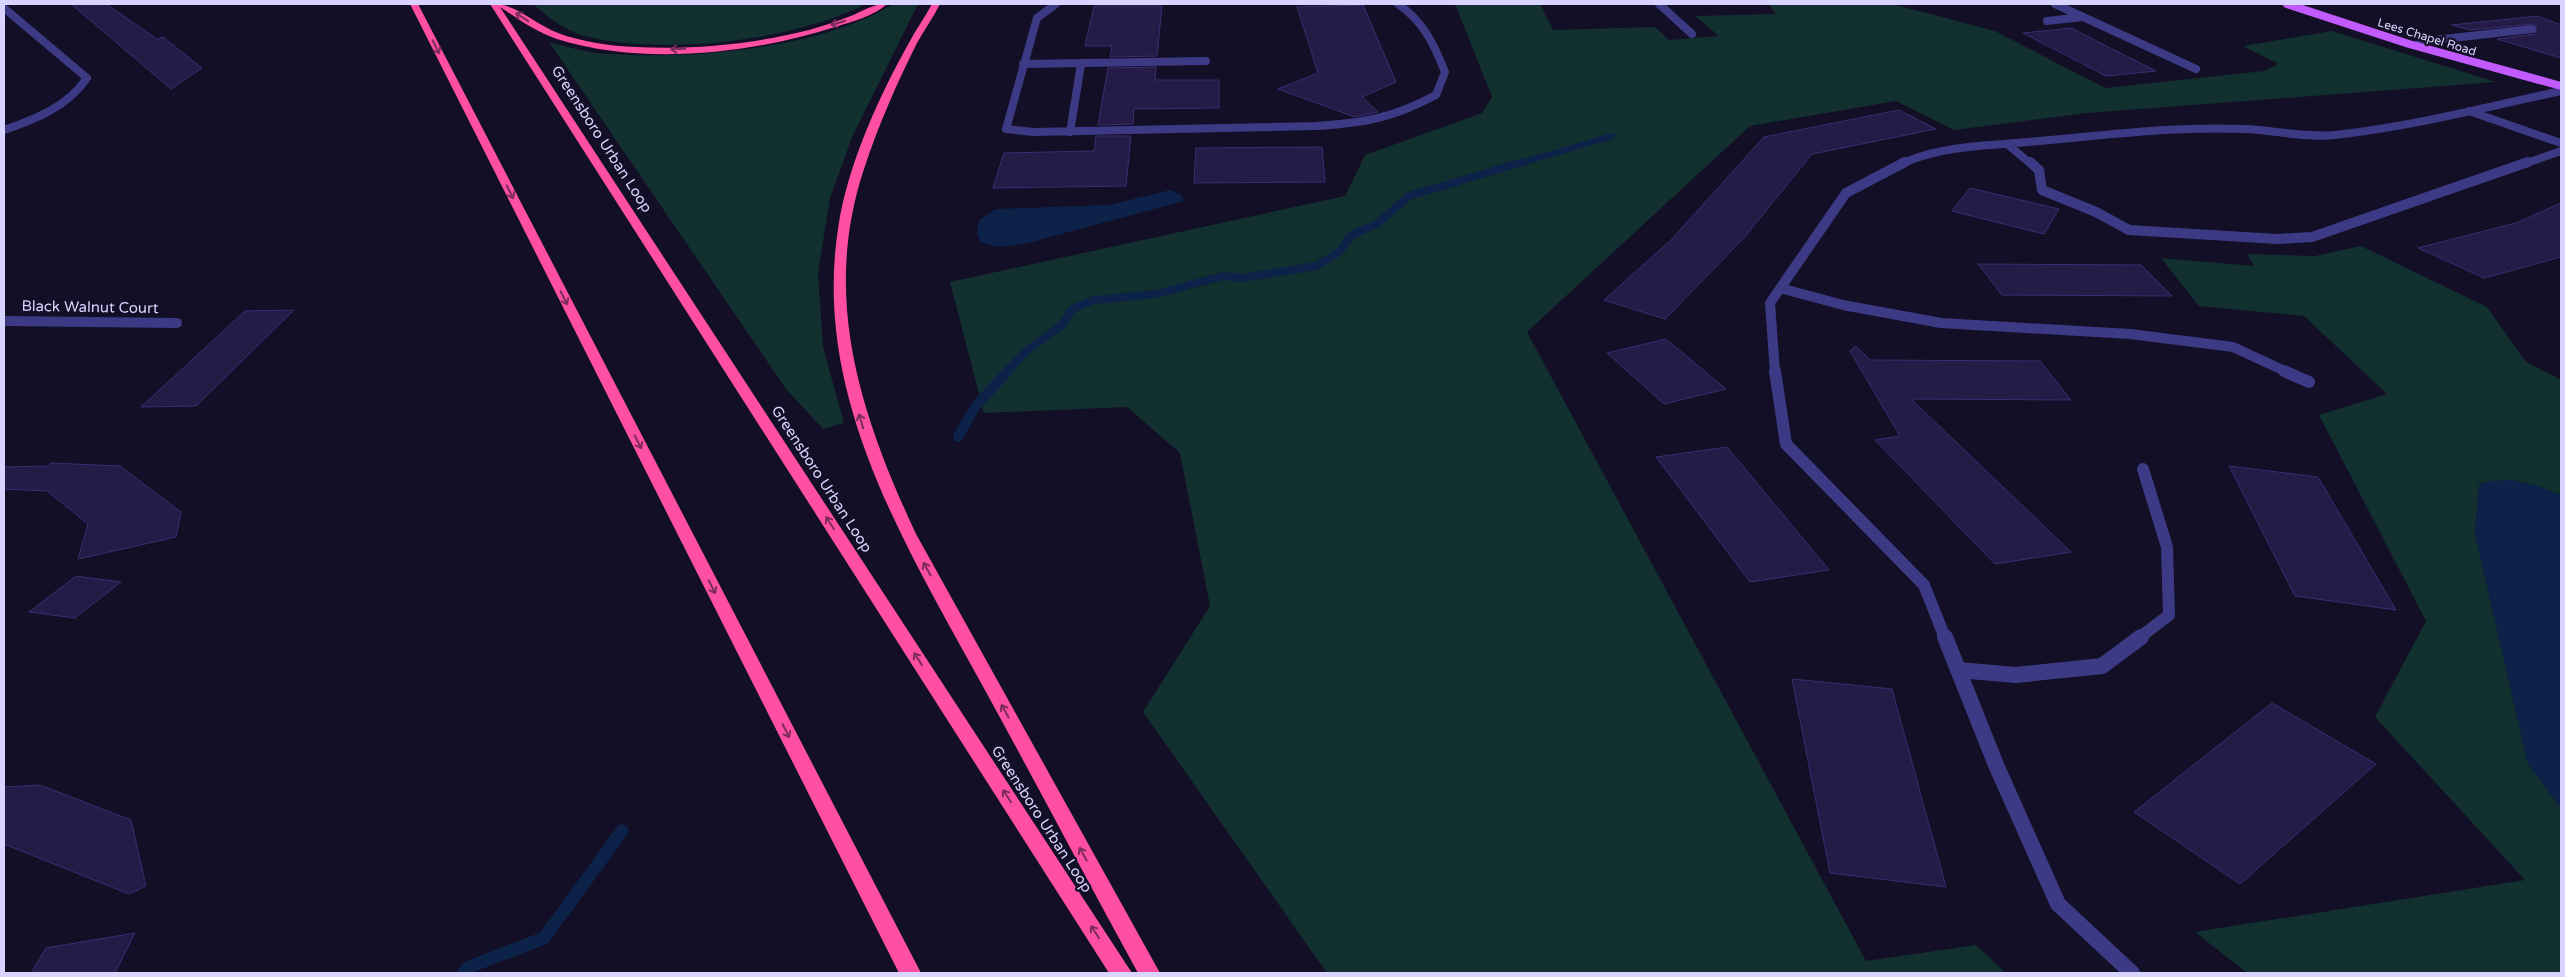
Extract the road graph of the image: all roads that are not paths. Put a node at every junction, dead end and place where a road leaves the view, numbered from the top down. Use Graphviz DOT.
graph roads {
  1 [pos="414,4"];
  2 [pos="494,4"];
  3 [pos="501,4"];
  4 [pos="883,4"];
  5 [pos="936,4"];
  6 [pos="1056,4"];
  7 [pos="1398,4"];
  8 [pos="1659,4"];
  9 [pos="2055,4"];
  10 [pos="2287,4"];
  11 [pos="4,8"];
  12 [pos="2083,17"];
  13 [pos="2047,21"];
  14 [pos="2532,29"];
  15 [pos="1692,34"];
  16 [pos="2415,45"];
  17 [pos="1206,62"];
  18 [pos="1023,64"];
  19 [pos="1080,64"];
  20 [pos="2196,69"];
  21 [pos="2561,86"];
  22 [pos="2561,91"];
  23 [pos="2469,111"];
  24 [pos="4,130"];
  25 [pos="1070,132"];
  26 [pos="2561,143"];
  27 [pos="2007,144"];
  28 [pos="2561,151"];
  29 [pos="1780,288"];
  30 [pos="4,321"];
  31 [pos="176,323"];
  32 [pos="2309,382"];
  33 [pos="2143,469"];
  34 [pos="1958,670"];
  35 [pos="910,973"];
  36 [pos="1121,973"];
  37 [pos="1149,973"];
  38 [pos="2132,973"];
  1 -- 35 [label="highway, one-way"];
  36 -- 2 [label="highway, Greensboro Urban Loop, one-way"];
  4 -- 3 [label="highway, one-way"];
  37 -- 5 [label="highway, one-way"];
  6 -- 18 [label="street"];
  7 -- 25 [label="street"];
  8 -- 15 [label="street"];
  9 -- 12 [label="street"];
  10 -- 16 [label="main road, Lees Chapel Road"];
  11 -- 24 [label="street"];
  12 -- 13 [label="street"];
  12 -- 20 [label="street"];
  14 -- 16 [label="street"];
  16 -- 21 [label="main road, Lees Chapel Road"];
  17 -- 19 [label="street"];
  18 -- 19 [label="street"];
  18 -- 25 [label="street"];
  19 -- 25 [label="street"];
  22 -- 23 [label="street"];
  23 -- 26 [label="street"];
  23 -- 27 [label="street"];
  27 -- 28 [label="street"];
  27 -- 29 [label="street"];
  29 -- 32 [label="street"];
  29 -- 34 [label="street"];
  30 -- 31 [label="street, Black Walnut Court"];
  33 -- 34 [label="street"];
  34 -- 38 [label="street"];
}
